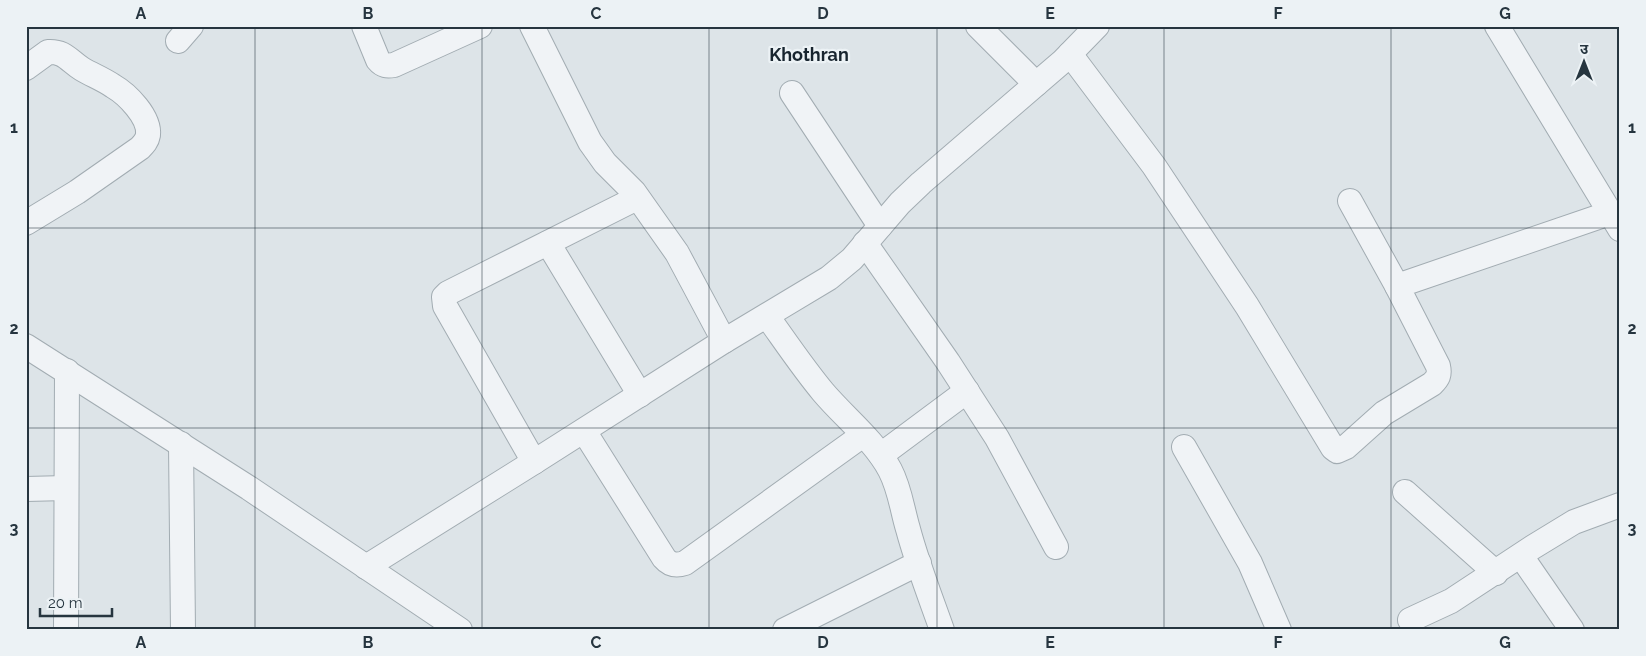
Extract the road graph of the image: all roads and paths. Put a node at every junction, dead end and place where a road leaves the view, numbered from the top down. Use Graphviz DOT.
graph roads {
  1 [pos="364,26"];
  2 [pos="480,26"];
  3 [pos="532,26"];
  4 [pos="978,26"];
  5 [pos="1097,26"];
  6 [pos="1497,26"];
  7 [pos="1070,54"];
  8 [pos="26,68"];
  9 [pos="1036,84"];
  10 [pos="792,93"];
  11 [pos="637,198"];
  12 [pos="1350,201"];
  13 [pos="1615,221"];
  14 [pos="26,223"];
  15 [pos="873,235"];
  16 [pos="548,242"];
  17 [pos="1397,286"];
  18 [pos="767,316"];
  19 [pos="724,341"];
  20 [pos="26,346"];
  21 [pos="67,371"];
  22 [pos="966,391"];
  23 [pos="640,395"];
  24 [pos="584,431"];
  25 [pos="863,435"];
  26 [pos="181,444"];
  27 [pos="1184,447"];
  28 [pos="881,455"];
  29 [pos="534,462"];
  30 [pos="66,488"];
  31 [pos="26,489"];
  32 [pos="1405,492"];
  33 [pos="1620,505"];
  34 [pos="1056,547"];
  35 [pos="1521,556"];
  36 [pos="919,563"];
  37 [pos="366,566"];
  38 [pos="1496,573"];
  39 [pos="1410,620"];
  40 [pos="66,630"];
  41 [pos="183,630"];
  42 [pos="460,630"];
  43 [pos="785,630"];
  44 [pos="942,630"];
  45 [pos="1279,630"];
  46 [pos="1572,630"];
  1 -- 2 [label="street"];
  3 -- 11 [label="street"];
  4 -- 9 [label="street"];
  5 -- 7 [label="street"];
  6 -- 13 [label="street"];
  7 -- 9 [label="street"];
  7 -- 17 [label="street"];
  8 -- 14 [label="street"];
  9 -- 15 [label="street"];
  10 -- 15 [label="street"];
  11 -- 16 [label="street"];
  11 -- 19 [label="street"];
  12 -- 17 [label="street"];
  13 -- 17 [label="street"];
  15 -- 18 [label="street"];
  15 -- 22 [label="street"];
  16 -- 23 [label="street"];
  16 -- 29 [label="street"];
  18 -- 19 [label="street"];
  18 -- 25 [label="street"];
  19 -- 23 [label="street"];
  20 -- 21 [label="street"];
  21 -- 26 [label="street"];
  21 -- 30 [label="street"];
  22 -- 28 [label="street"];
  22 -- 34 [label="street"];
  23 -- 24 [label="street"];
  24 -- 25 [label="street"];
  24 -- 29 [label="street"];
  25 -- 28 [label="street"];
  26 -- 37 [label="street"];
  26 -- 41 [label="street"];
  27 -- 45 [label="street"];
  28 -- 36 [label="street"];
  29 -- 37 [label="street"];
  30 -- 31 [label="street"];
  30 -- 40 [label="street"];
  32 -- 38 [label="street"];
  33 -- 35 [label="street"];
  35 -- 38 [label="street"];
  35 -- 46 [label="street"];
  36 -- 43 [label="street"];
  36 -- 44 [label="street"];
  37 -- 42 [label="street"];
  38 -- 39 [label="street"];
}
